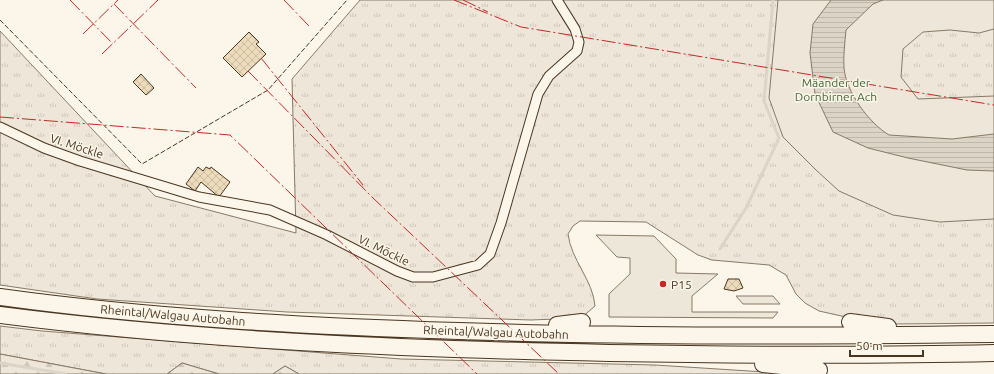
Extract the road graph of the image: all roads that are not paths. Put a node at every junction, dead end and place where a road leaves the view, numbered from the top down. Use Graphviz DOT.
graph roads {
  1 [pos="557,0"];
  2 [pos="0,127"];
  3 [pos="0,297"];
  4 [pos="0,315"];
  5 [pos="582,322"];
  6 [pos="850,322"];
  7 [pos="510,333"];
  8 [pos="994,334"];
  9 [pos="941,335"];
  10 [pos="994,353"];
  11 [pos="717,354"];
  12 [pos="819,370"];
  1 -- 2 [label="street, VI. Möckle"];
  3 -- 7 [label="highway, Rheintal/Walgau Autobahn"];
  4 -- 11 [label="highway, Rheintal/Walgau Autobahn"];
  5 -- 7 [label="highway"];
  6 -- 9 [label="highway"];
  7 -- 9 [label="highway, Rheintal/Walgau Autobahn"];
  8 -- 9 [label="highway, Rheintal/Walgau Autobahn"];
  10 -- 11 [label="highway, Rheintal/Walgau Autobahn"];
  11 -- 12 [label="highway"];
}
